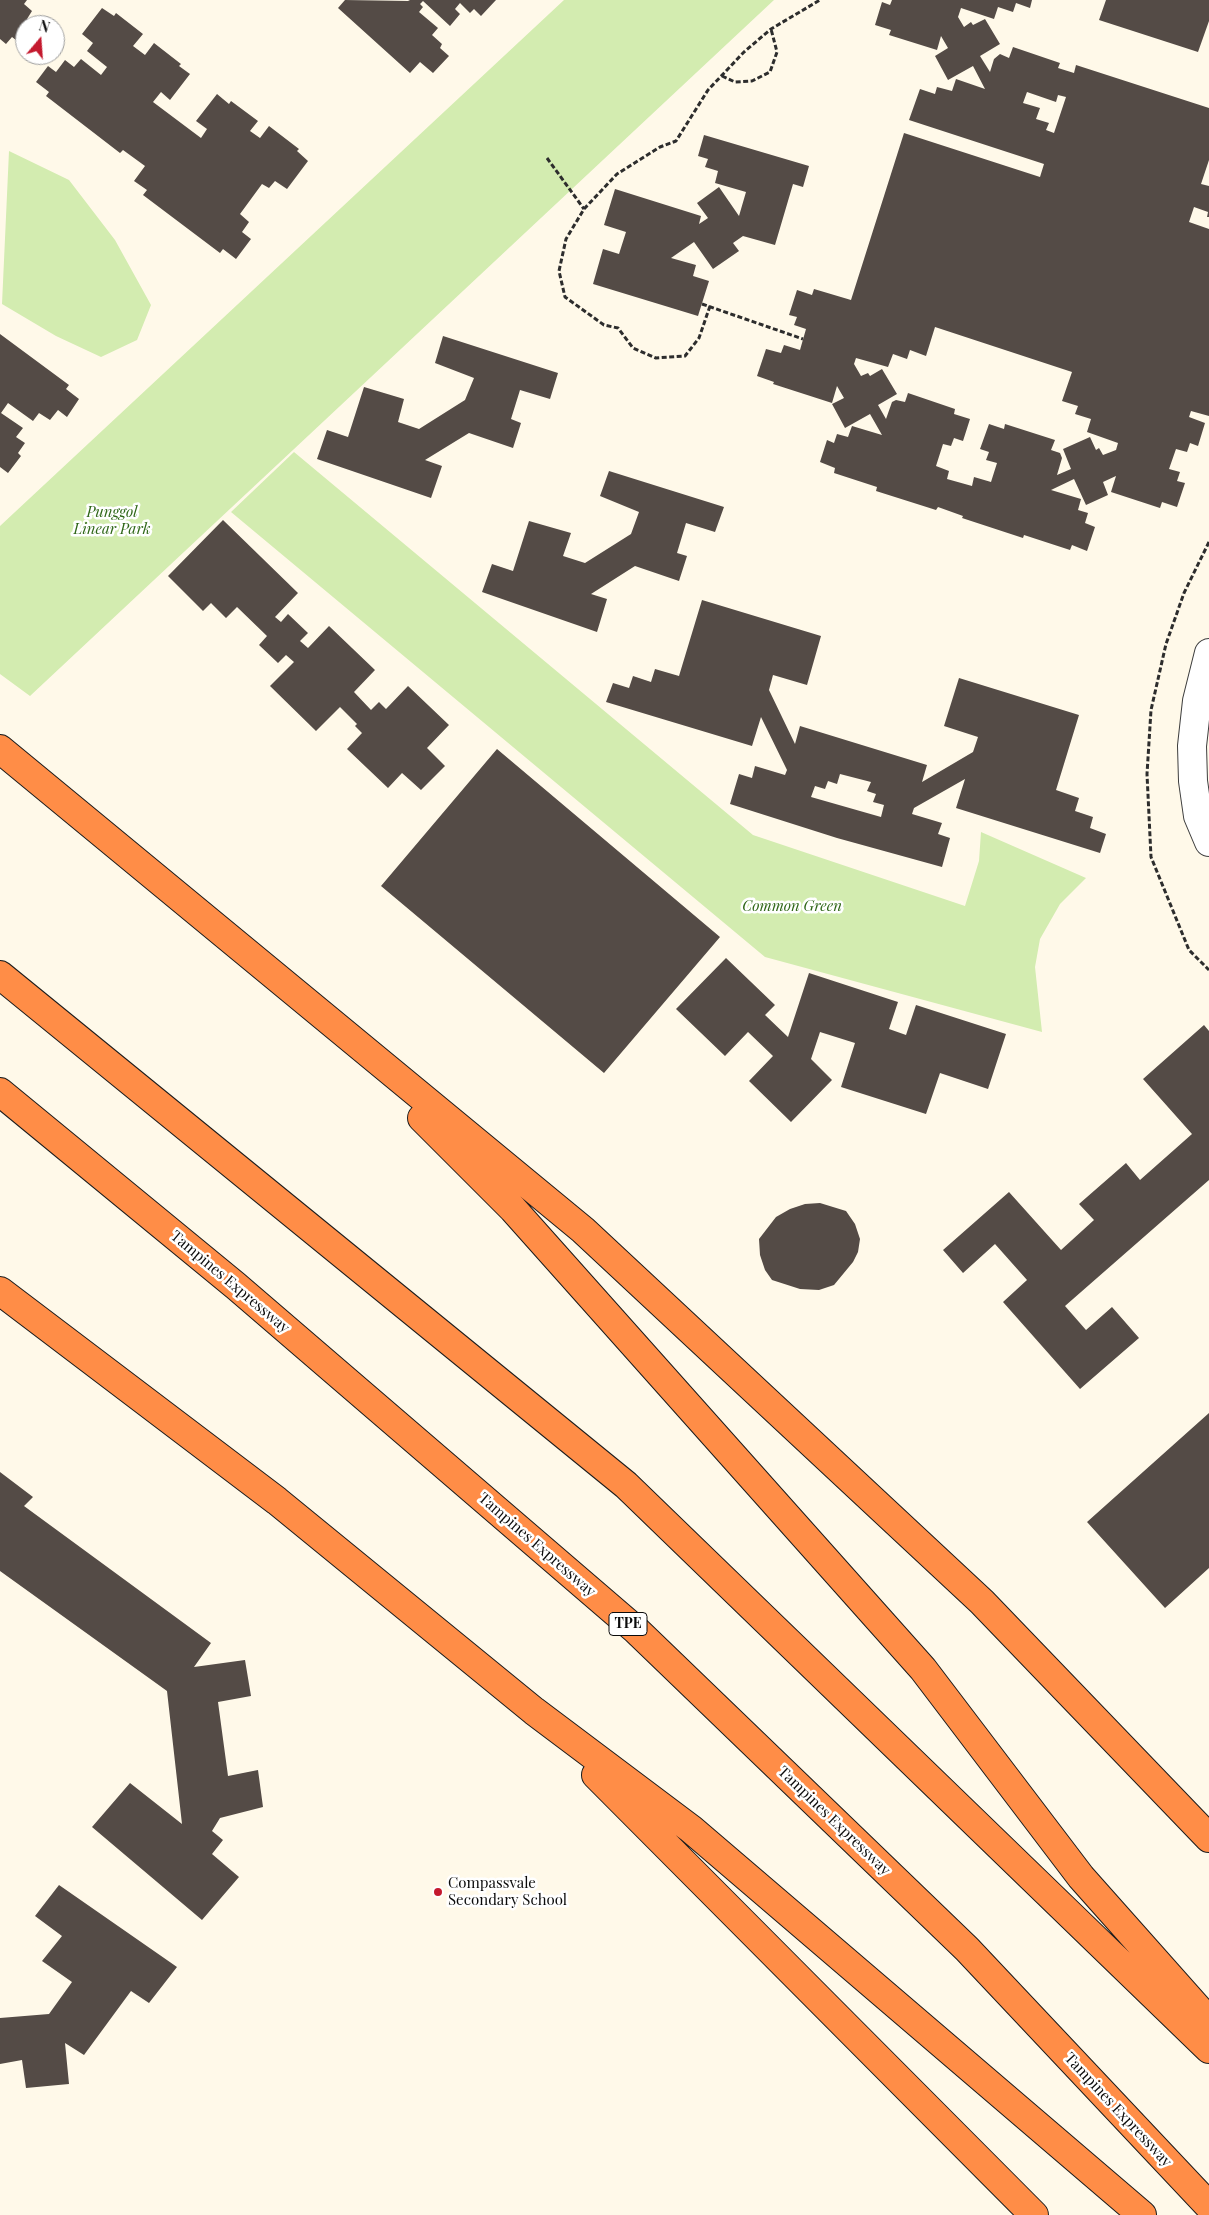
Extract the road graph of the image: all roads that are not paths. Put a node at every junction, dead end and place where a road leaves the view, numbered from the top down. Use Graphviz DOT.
graph roads {
  1 [pos="1209,653"];
  2 [pos="0,749"];
  3 [pos="1209,842"];
  4 [pos="0,975"];
  5 [pos="299,995"];
  6 [pos="0,1092"];
  7 [pos="0,1292"];
  8 [pos="534,1711"];
  9 [pos="1209,1838"];
  10 [pos="1209,2021"];
  11 [pos="1209,2049"];
  12 [pos="1209,2206"];
  13 [pos="1034,2215"];
  14 [pos="1142,2215"];
  1 -- 3 [label="street"];
  2 -- 5 [label="highway"];
  4 -- 11 [label="highway"];
  5 -- 9 [label="highway"];
  5 -- 10 [label="highway"];
  6 -- 12 [label="highway, Tampines Expressway / TPE"];
  7 -- 8 [label="highway"];
  8 -- 13 [label="highway"];
  8 -- 14 [label="highway"];
}
